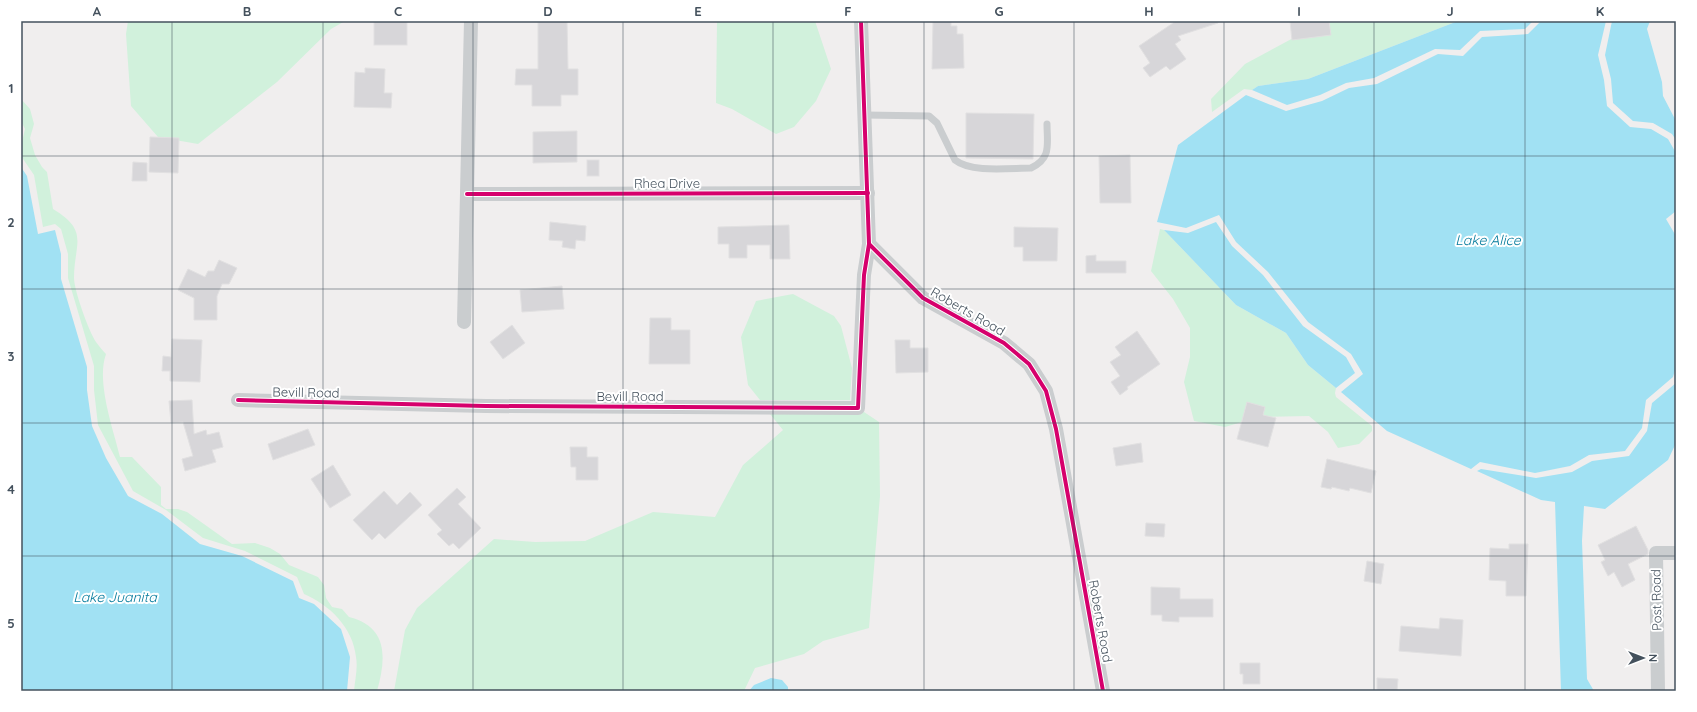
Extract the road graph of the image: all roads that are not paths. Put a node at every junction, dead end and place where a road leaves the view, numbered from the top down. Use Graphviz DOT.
graph roads {
  1 [pos="471,21"];
  2 [pos="861,21"];
  3 [pos="865,115"];
  4 [pos="1047,124"];
  5 [pos="868,193"];
  6 [pos="466,194"];
  7 [pos="869,244"];
  8 [pos="464,322"];
  9 [pos="238,400"];
  10 [pos="1676,553"];
  11 [pos="1103,691"];
  12 [pos="1658,691"];
  1 -- 6 [label="street"];
  2 -- 3 [label="street"];
  3 -- 4 [label="lane"];
  3 -- 5 [label="street"];
  5 -- 6 [label="street, Rhea Drive"];
  5 -- 7 [label="street"];
  6 -- 8 [label="street"];
  7 -- 9 [label="street, Bevill Road"];
  7 -- 11 [label="street, Roberts Road"];
  10 -- 12 [label="street, Post Road"];
}
